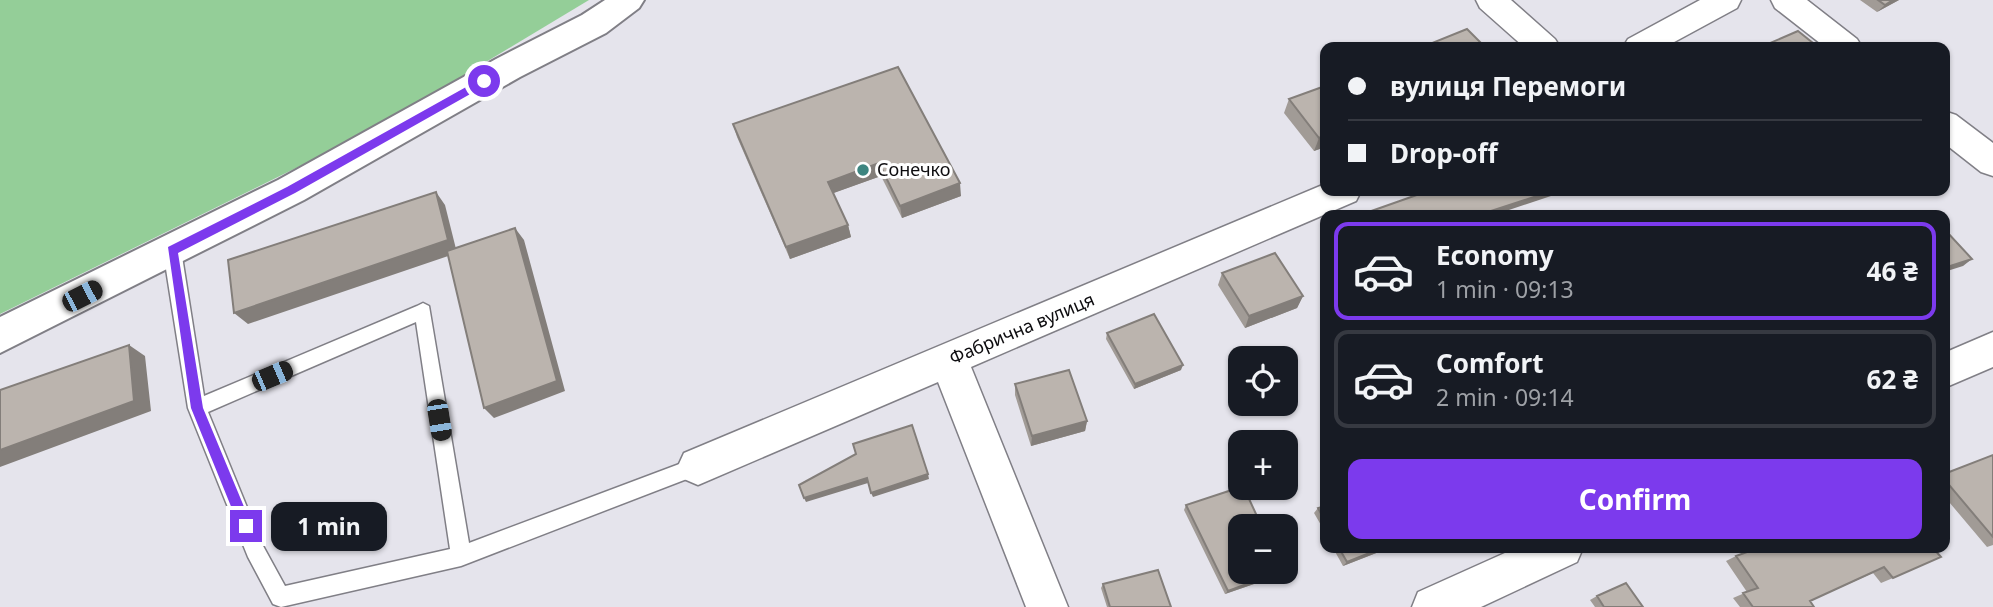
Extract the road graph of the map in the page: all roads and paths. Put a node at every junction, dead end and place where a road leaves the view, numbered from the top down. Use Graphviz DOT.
graph roads {
  1 [pos="628,0"];
  2 [pos="1491,0"];
  3 [pos="1726,0"];
  4 [pos="1786,0"];
  5 [pos="1538,42"];
  6 [pos="1648,42"];
  7 [pos="1840,42"];
  8 [pos="1950,129"];
  9 [pos="1993,162"];
  10 [pos="1332,196"];
  11 [pos="172,250"];
  12 [pos="0,336"];
  13 [pos="1993,349"];
  14 [pos="949,360"];
  15 [pos="1950,368"];
  16 [pos="197,408"];
  17 [pos="698,466"];
  18 [pos="1551,553"];
  19 [pos="461,556"];
  20 [pos="1047,607"];
  21 [pos="1433,607"];
  1 -- 11 [label="street"];
  2 -- 5 [label="street"];
  3 -- 6 [label="street"];
  4 -- 7 [label="street"];
  8 -- 9 [label="street"];
  10 -- 14 [label="street, Фабрична вулиця"];
  11 -- 12 [label="street"];
  11 -- 16 [label="lane"];
  13 -- 15 [label="street"];
  14 -- 17 [label="street, Фабрична вулиця"];
  14 -- 20 [label="street"];
  16 -- 19 [label="lane"];
  16 -- 19 [label="lane"];
  17 -- 19 [label="lane"];
  18 -- 21 [label="street"];
}
